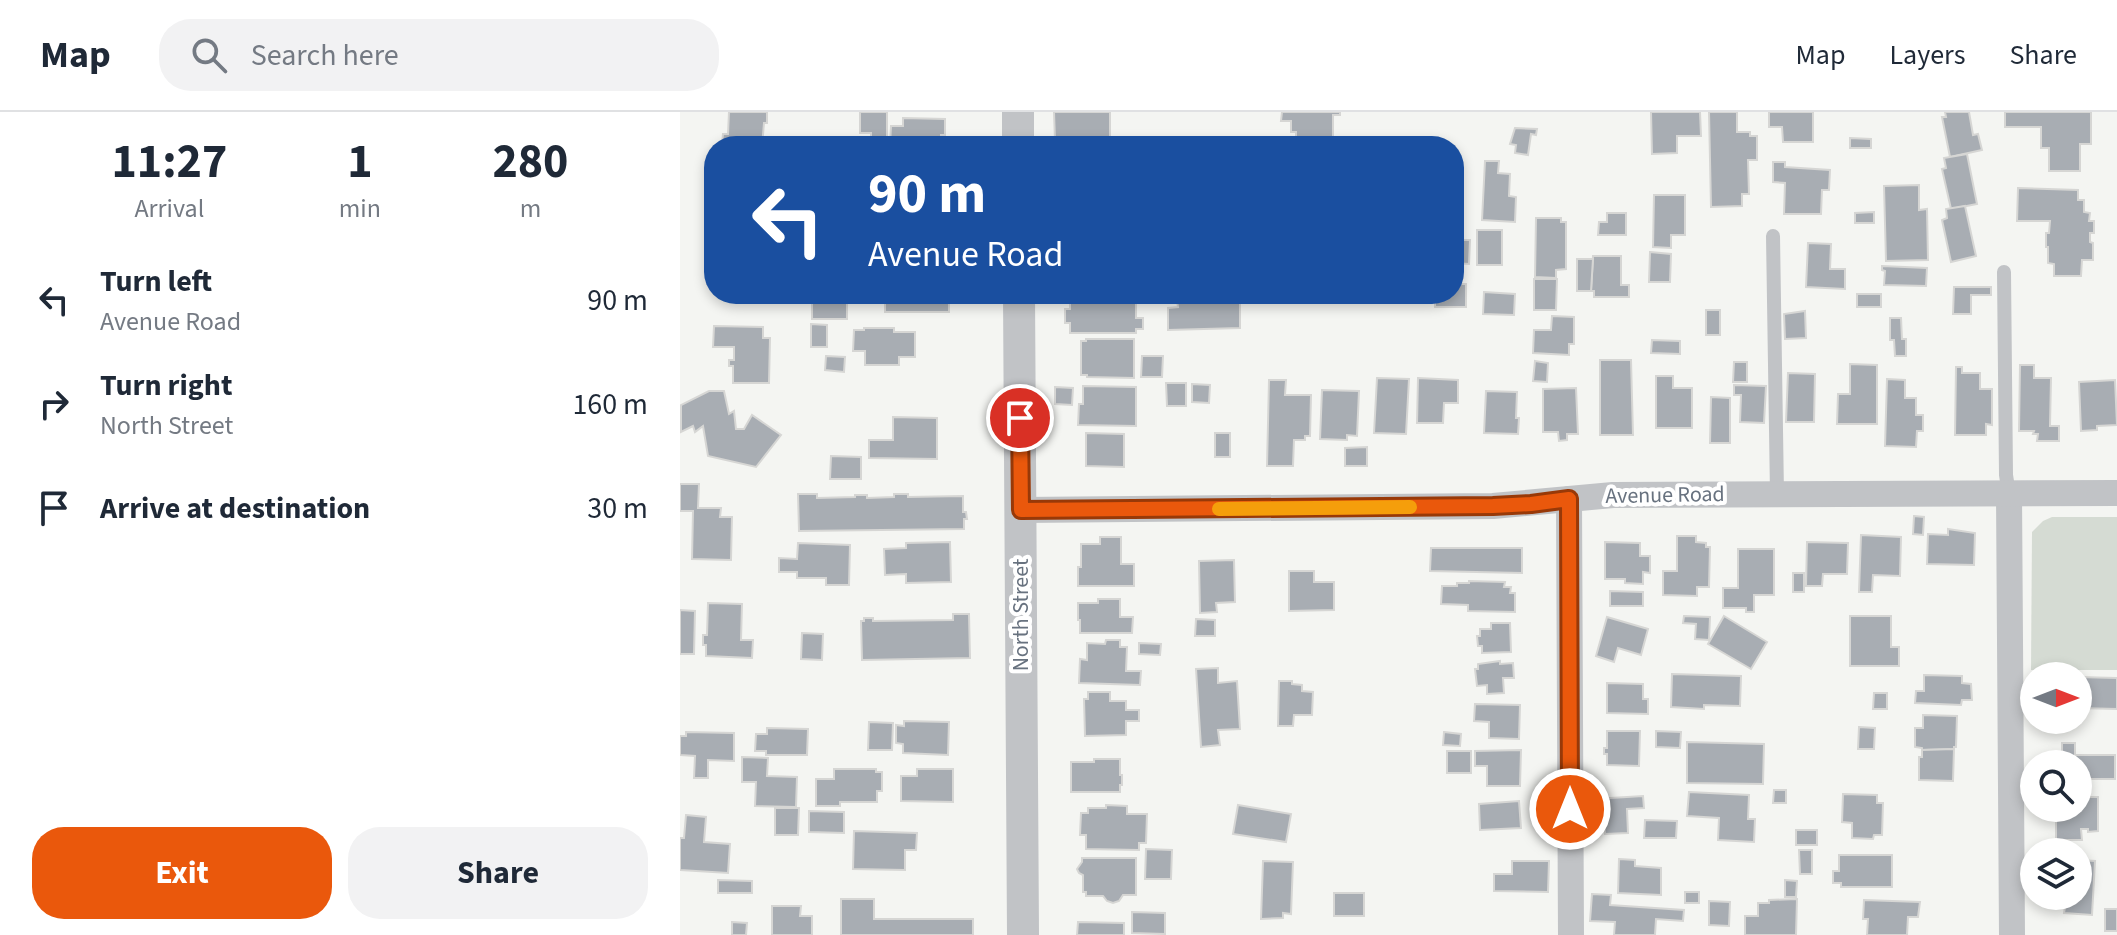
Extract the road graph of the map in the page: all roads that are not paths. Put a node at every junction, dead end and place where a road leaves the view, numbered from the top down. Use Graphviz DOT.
graph roads {
  1 [pos="1018,112"];
  2 [pos="1018,136"];
  3 [pos="1773,236"];
  4 [pos="2004,272"];
  5 [pos="1019,304"];
  6 [pos="2117,493"];
  7 [pos="1777,494"];
  8 [pos="2009,494"];
  9 [pos="1569,499"];
  10 [pos="1021,510"];
  11 [pos="1023,935"];
  12 [pos="1571,935"];
  13 [pos="2012,935"];
  1 -- 2 [label="street"];
  3 -- 7 [label="lane"];
  4 -- 8 [label="lane"];
  5 -- 10 [label="street, North Street"];
  6 -- 8 [label="street, Avenue Road"];
  7 -- 8 [label="street, Avenue Road"];
  7 -- 9 [label="street, Avenue Road"];
  8 -- 13 [label="street"];
  9 -- 10 [label="street, Avenue Road"];
  9 -- 12 [label="street"];
  10 -- 11 [label="street, North Street"];
}
